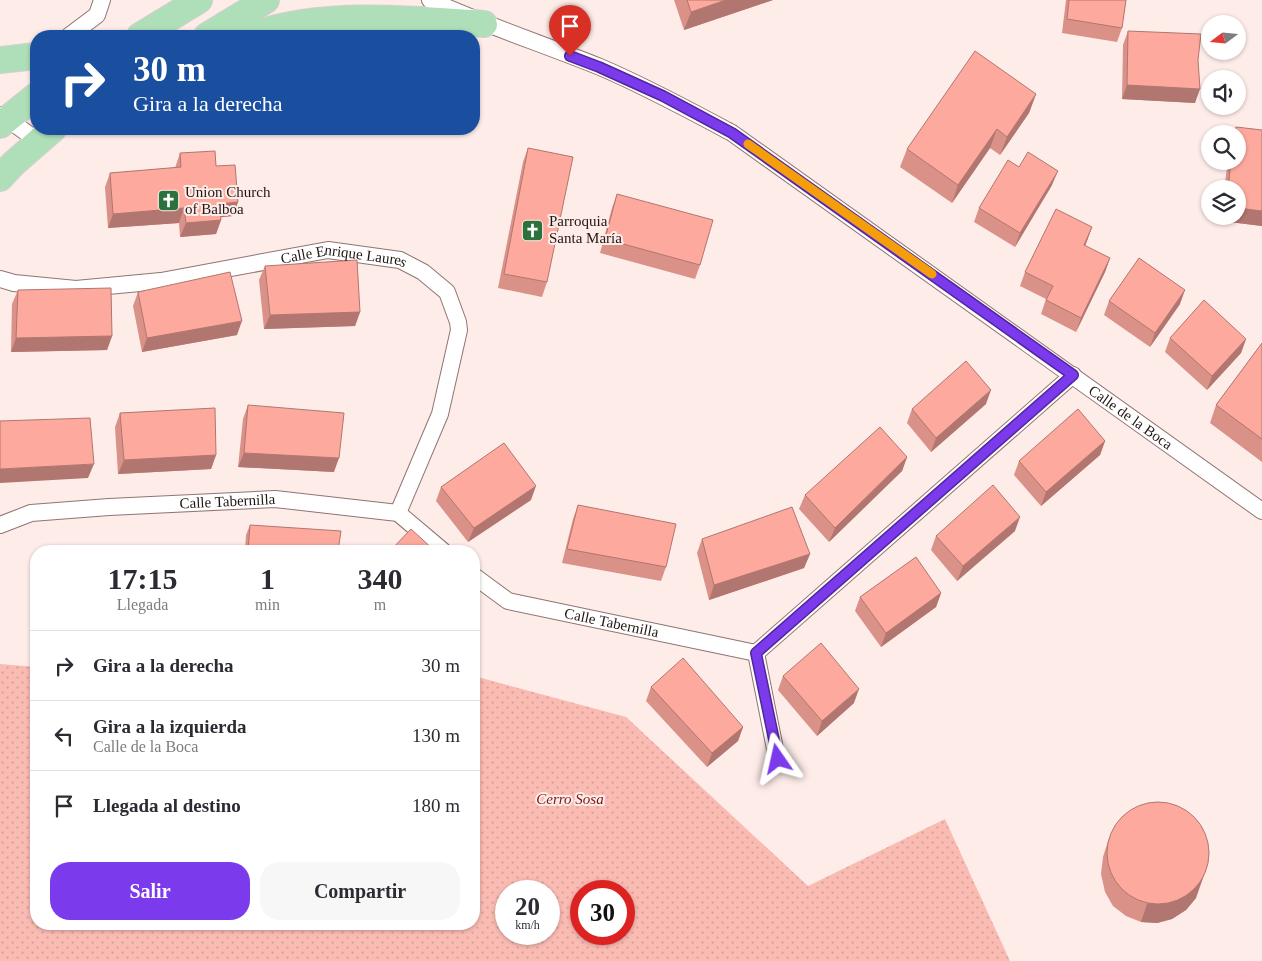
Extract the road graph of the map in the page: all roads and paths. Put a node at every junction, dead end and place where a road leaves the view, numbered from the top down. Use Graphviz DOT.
graph roads {
  1 [pos="102,0"];
  2 [pos="199,0"];
  3 [pos="266,0"];
  4 [pos="430,0"];
  5 [pos="484,24"];
  6 [pos="77,30"];
  7 [pos="148,30"];
  8 [pos="217,30"];
  9 [pos="268,30"];
  10 [pos="30,100"];
  11 [pos="2,119"];
  12 [pos="30,129"];
  13 [pos="45,135"];
  14 [pos="0,178"];
  15 [pos="0,279"];
  16 [pos="1073,375"];
  17 [pos="1262,511"];
  18 [pos="398,513"];
  19 [pos="0,525"];
  20 [pos="436,545"];
  21 [pos="480,580"];
  22 [pos="756,653"];
  23 [pos="778,759"];
  1 -- 6 [label="street"];
  2 -- 7 [label="main road"];
  3 -- 8 [label="main road"];
  4 -- 5 [label="street, Calle de la Boca"];
  5 -- 9 [label="main road"];
  5 -- 16 [label="street, Calle de la Boca"];
  10 -- 11 [label="main road"];
  11 -- 12 [label="street"];
  13 -- 14 [label="main road"];
  15 -- 18 [label="street, Calle Enrique Laures"];
  16 -- 17 [label="street, Calle de la Boca"];
  16 -- 22 [label="street"];
  18 -- 19 [label="street, Calle Tabernilla"];
  18 -- 20 [label="street"];
  21 -- 22 [label="street, Calle Tabernilla"];
  22 -- 23 [label="street"];
}
